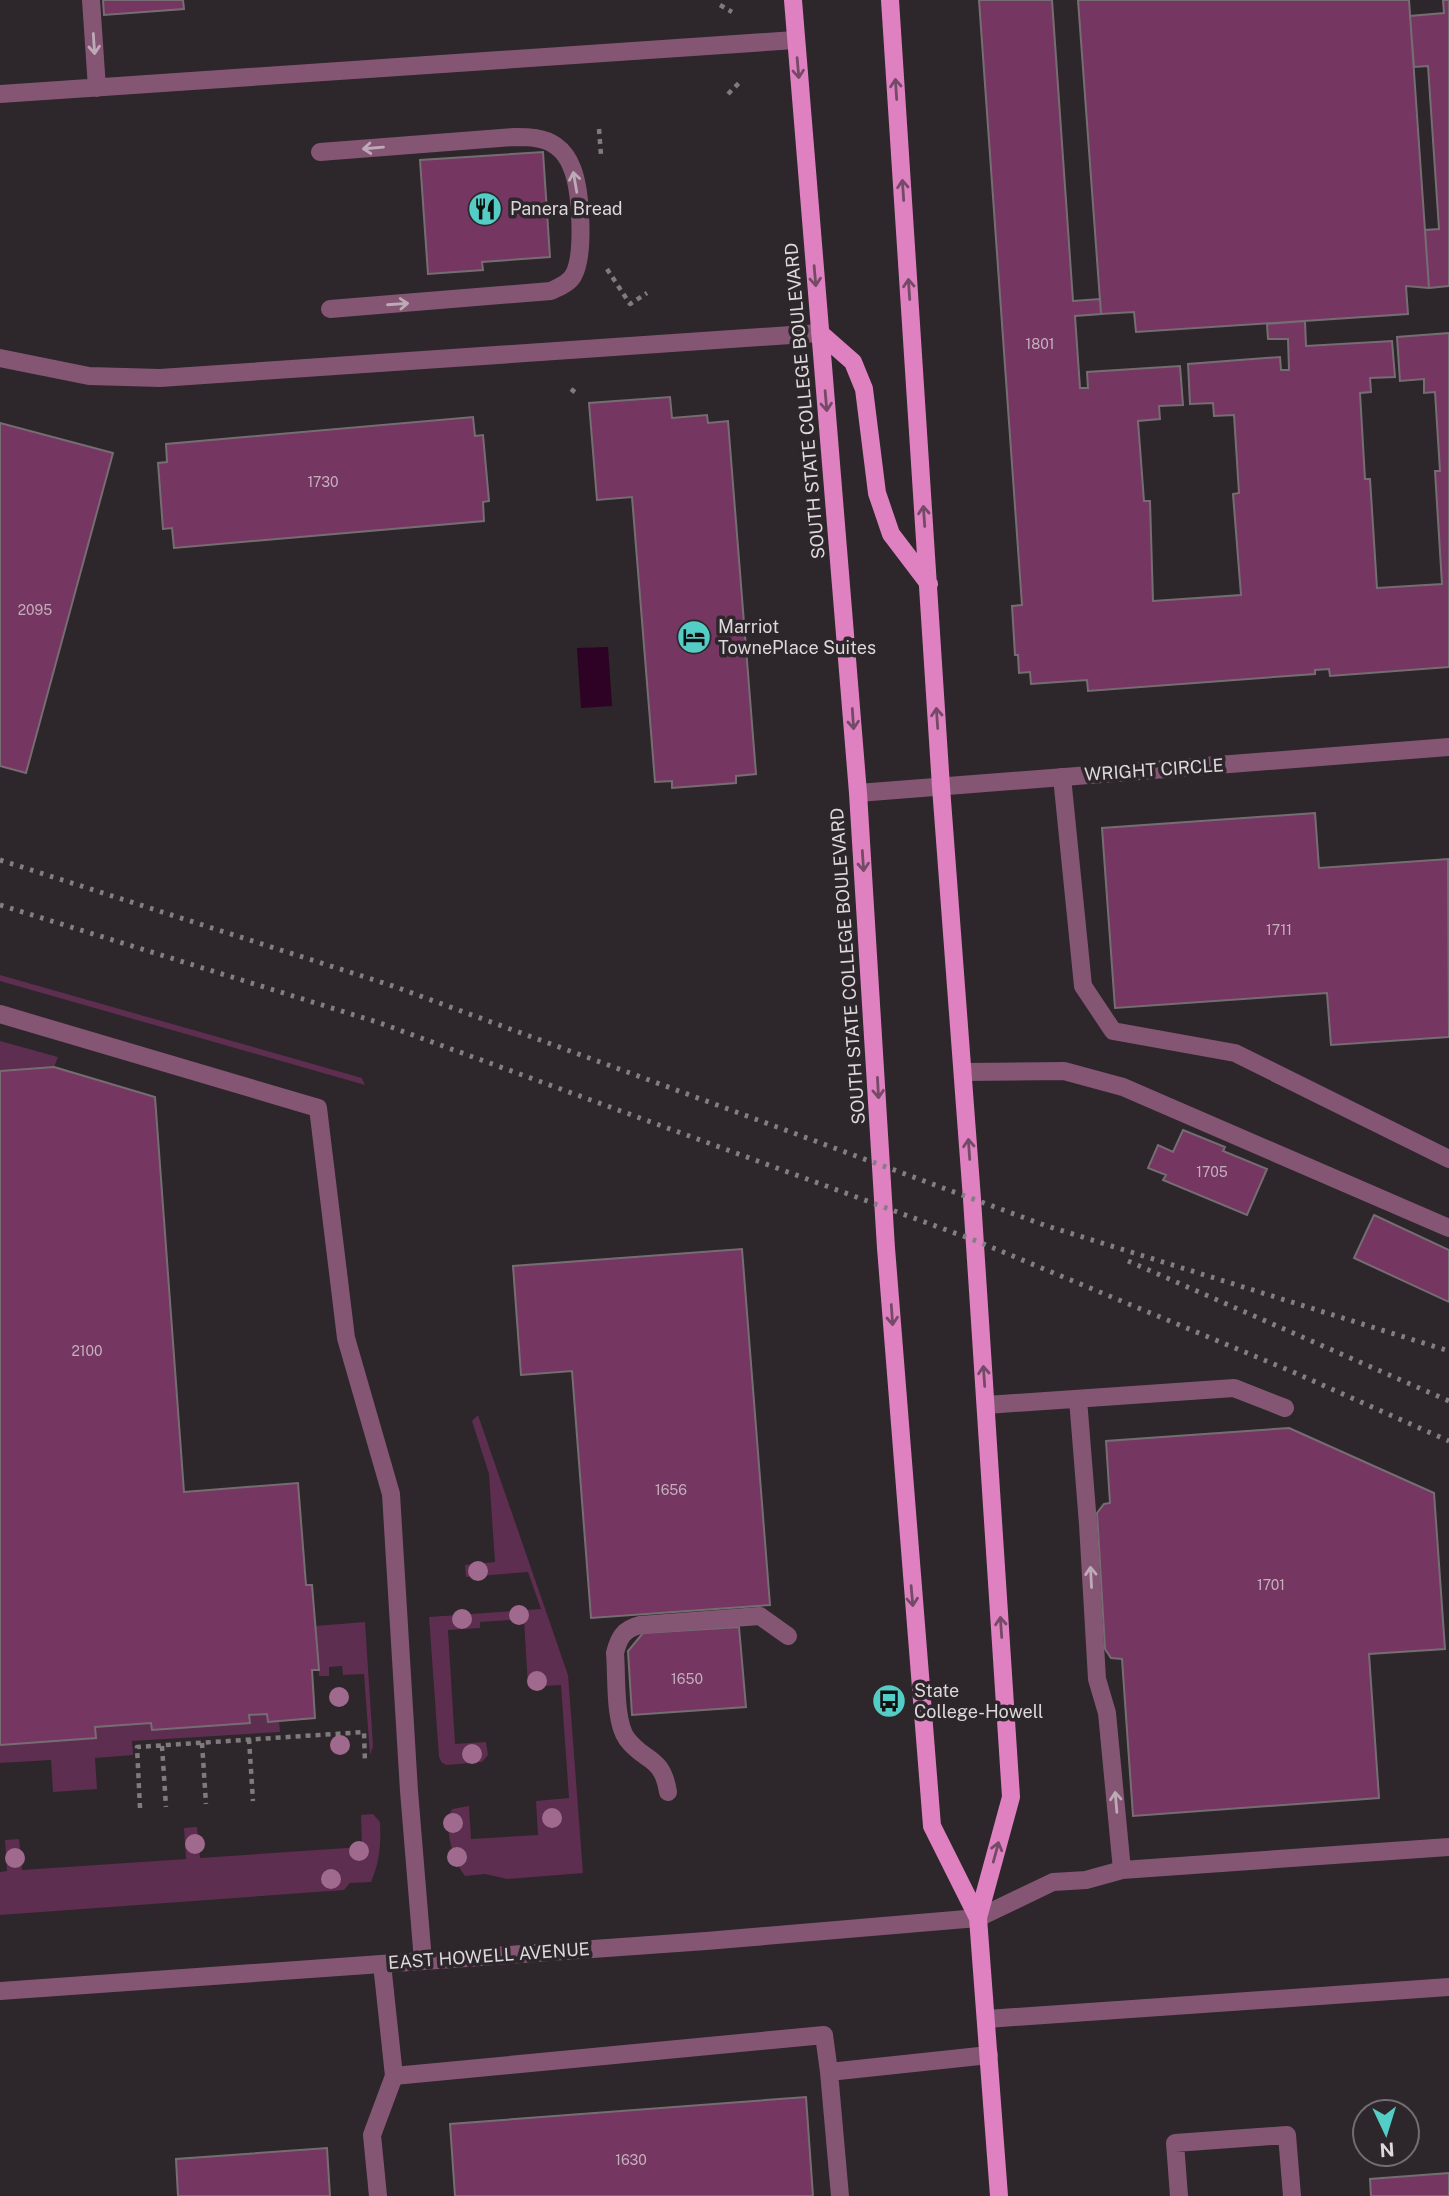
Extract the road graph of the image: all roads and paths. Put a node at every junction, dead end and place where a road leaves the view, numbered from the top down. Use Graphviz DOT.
graph roads {
  1 [pos="91,0"];
  2 [pos="793,0"];
  3 [pos="890,0"];
  4 [pos="720,5"];
  5 [pos="732,12"];
  6 [pos="795,40"];
  7 [pos="740,82"];
  8 [pos="97,88"];
  9 [pos="0,94"];
  10 [pos="728,94"];
  11 [pos="320,152"];
  12 [pos="330,309"];
  13 [pos="820,333"];
  14 [pos="0,358"];
  15 [pos="570,389"];
  16 [pos="576,393"];
  17 [pos="929,584"];
  18 [pos="1449,747"];
  19 [pos="1062,777"];
  20 [pos="941,787"];
  21 [pos="858,793"];
  22 [pos="0,1014"];
  23 [pos="963,1072"];
  24 [pos="1449,1159"];
  25 [pos="1449,1228"];
  26 [pos="1078,1399"];
  27 [pos="986,1405"];
  28 [pos="1285,1408"];
  29 [pos="788,1636"];
  30 [pos="249,1740"];
  31 [pos="202,1743"];
  32 [pos="162,1746"];
  33 [pos="365,1763"];
  34 [pos="668,1792"];
  35 [pos="253,1801"];
  36 [pos="206,1804"];
  37 [pos="166,1807"];
  38 [pos="141,1808"];
  39 [pos="1449,1847"];
  40 [pos="1122,1870"];
  41 [pos="978,1918"];
  42 [pos="423,1961"];
  43 [pos="383,1964"];
  44 [pos="1449,1987"];
  45 [pos="0,1991"];
  46 [pos="986,2019"];
  47 [pos="989,2055"];
  48 [pos="830,2072"];
  49 [pos="394,2076"];
  50 [pos="378,2196"];
  51 [pos="840,2196"];
  52 [pos="999,2196"];
  53 [pos="1179,2196"];
  54 [pos="1292,2196"];
  1 -- 8 [label="street, one-way"];
  2 -- 6 [label="main road, SOUTH STATE COLLEGE BOULEVARD"];
  17 -- 3 [label="main road, SOUTH STATE COLLEGE BOULEVARD, one-way"];
  4 -- 5 [label="path"];
  6 -- 8 [label="street"];
  6 -- 13 [label="main road, SOUTH STATE COLLEGE BOULEVARD, one-way"];
  7 -- 10 [label="path"];
  8 -- 9 [label="street"];
  12 -- 11 [label="street, one-way"];
  13 -- 14 [label="street"];
  13 -- 17 [label="main road"];
  13 -- 21 [label="main road, SOUTH STATE COLLEGE BOULEVARD, one-way"];
  15 -- 16 [label="path"];
  20 -- 17 [label="main road, SOUTH STATE COLLEGE BOULEVARD, one-way"];
  18 -- 19 [label="street, WRIGHT CIRCLE"];
  19 -- 20 [label="street, WRIGHT CIRCLE"];
  19 -- 24 [label="street"];
  20 -- 21 [label="street, WRIGHT CIRCLE"];
  20 -- 23 [label="main road, SOUTH STATE COLLEGE BOULEVARD"];
  21 -- 41 [label="main road, SOUTH STATE COLLEGE BOULEVARD, one-way"];
  22 -- 42 [label="street"];
  23 -- 25 [label="street"];
  27 -- 23 [label="main road, SOUTH STATE COLLEGE BOULEVARD, one-way"];
  26 -- 27 [label="street"];
  26 -- 28 [label="street"];
  40 -- 26 [label="street, one-way"];
  41 -- 27 [label="main road, SOUTH STATE COLLEGE BOULEVARD, one-way"];
  29 -- 34 [label="street"];
  30 -- 31 [label="path"];
  30 -- 33 [label="path"];
  30 -- 35 [label="path"];
  31 -- 32 [label="path"];
  31 -- 36 [label="path"];
  32 -- 37 [label="path"];
  32 -- 38 [label="path"];
  39 -- 40 [label="street"];
  40 -- 41 [label="street"];
  41 -- 42 [label="street, EAST HOWELL AVENUE"];
  41 -- 46 [label="main road, SOUTH STATE COLLEGE BOULEVARD"];
  42 -- 43 [label="street, EAST HOWELL AVENUE"];
  43 -- 45 [label="street, EAST HOWELL AVENUE"];
  43 -- 49 [label="street"];
  44 -- 46 [label="street"];
  46 -- 47 [label="main road, SOUTH STATE COLLEGE BOULEVARD"];
  47 -- 48 [label="street"];
  47 -- 52 [label="main road, SOUTH STATE COLLEGE BOULEVARD"];
  48 -- 49 [label="street"];
  48 -- 51 [label="street"];
  49 -- 50 [label="street"];
  53 -- 54 [label="street"];
}
